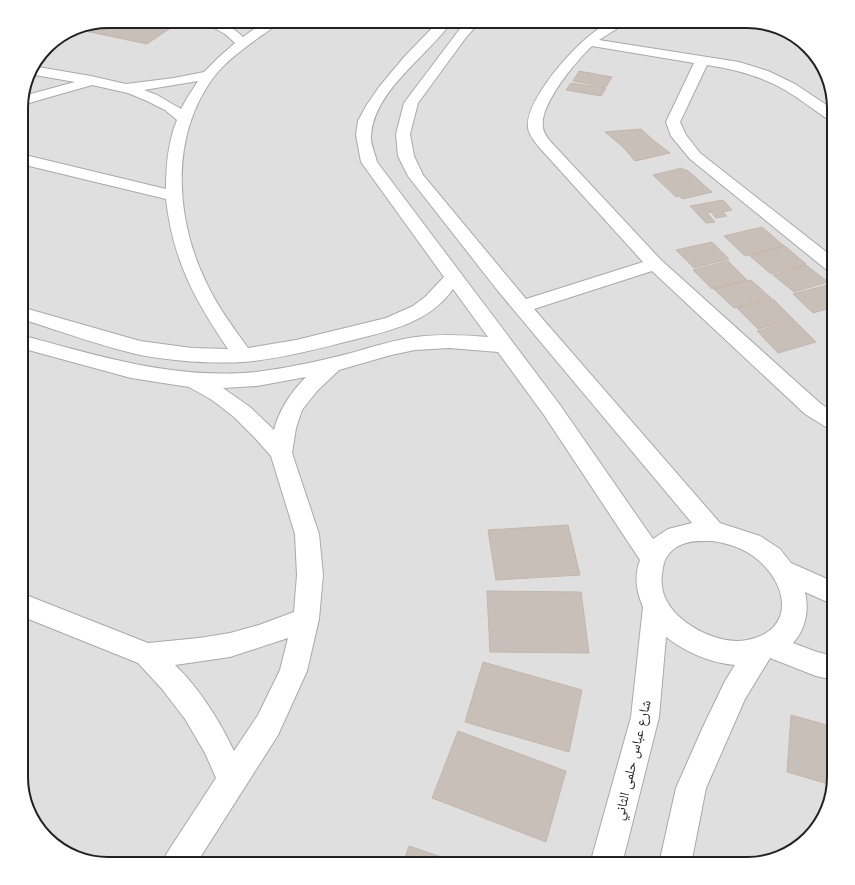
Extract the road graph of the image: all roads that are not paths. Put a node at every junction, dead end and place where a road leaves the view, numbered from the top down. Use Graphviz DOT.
graph roads {
  1 [pos="224,28"];
  2 [pos="264,28"];
  3 [pos="440,28"];
  4 [pos="469,28"];
  5 [pos="607,28"];
  6 [pos="429,40"];
  7 [pos="588,42"];
  8 [pos="243,44"];
  9 [pos="454,45"];
  10 [pos="702,60"];
  11 [pos="37,71"];
  12 [pos="208,75"];
  13 [pos="91,81"];
  14 [pos="120,87"];
  15 [pos="29,99"];
  16 [pos="827,112"];
  17 [pos="185,119"];
  18 [pos="28,161"];
  19 [pos="173,196"];
  20 [pos="459,230"];
  21 [pos="424,239"];
  22 [pos="827,261"];
  23 [pos="655,264"];
  24 [pos="453,277"];
  25 [pos="522,307"];
  26 [pos="28,315"];
  27 [pos="385,326"];
  28 [pos="28,343"];
  29 [pos="506,346"];
  30 [pos="397,348"];
  31 [pos="244,355"];
  32 [pos="333,364"];
  33 [pos="194,381"];
  34 [pos="827,418"];
  35 [pos="281,453"];
  36 [pos="713,531"];
  37 [pos="652,558"];
  38 [pos="783,570"];
  39 [pos="827,591"];
  40 [pos="28,607"];
  41 [pos="656,607"];
  42 [pos="45,614"];
  43 [pos="306,619"];
  44 [pos="28,620"];
  45 [pos="765,648"];
  46 [pos="147,655"];
  47 [pos="827,666"];
  48 [pos="233,781"];
  49 [pos="183,857"];
  50 [pos="608,857"];
  51 [pos="676,857"];
  1 -- 8 [label="street"];
  2 -- 8 [label="street"];
  3 -- 6 [label="street"];
  4 -- 9 [label="street"];
  5 -- 7 [label="street"];
  6 -- 9 [label="street"];
  6 -- 21 [label="street"];
  7 -- 10 [label="street"];
  7 -- 23 [label="street"];
  8 -- 12 [label="street"];
  9 -- 20 [label="street"];
  10 -- 16 [label="street"];
  10 -- 22 [label="street"];
  11 -- 13 [label="street"];
  12 -- 14 [label="street"];
  12 -- 17 [label="street"];
  13 -- 14 [label="street"];
  13 -- 15 [label="street"];
  14 -- 17 [label="street"];
  17 -- 19 [label="street"];
  18 -- 19 [label="street"];
  19 -- 31 [label="street"];
  20 -- 21 [label="street"];
  20 -- 25 [label="street"];
  21 -- 24 [label="street"];
  23 -- 25 [label="street"];
  23 -- 34 [label="street"];
  24 -- 27 [label="street"];
  24 -- 29 [label="street"];
  25 -- 36 [label="street"];
  26 -- 31 [label="street"];
  27 -- 30 [label="street"];
  27 -- 31 [label="street"];
  28 -- 33 [label="street"];
  29 -- 30 [label="street"];
  29 -- 37 [label="street"];
  30 -- 32 [label="street"];
  32 -- 33 [label="street"];
  32 -- 35 [label="street"];
  33 -- 35 [label="street"];
  35 -- 43 [label="street"];
  36 -- 37 [label="street"];
  36 -- 38 [label="street"];
  37 -- 41 [label="street"];
  38 -- 39 [label="street"];
  38 -- 45 [label="street"];
  40 -- 42 [label="street"];
  41 -- 45 [label="street"];
  41 -- 50 [label="street, شارع عباس حلمى الثاني"];
  42 -- 44 [label="street"];
  42 -- 46 [label="street"];
  43 -- 46 [label="street"];
  43 -- 48 [label="street"];
  45 -- 47 [label="street"];
  45 -- 51 [label="street"];
  46 -- 48 [label="street"];
  48 -- 49 [label="street"];
}
